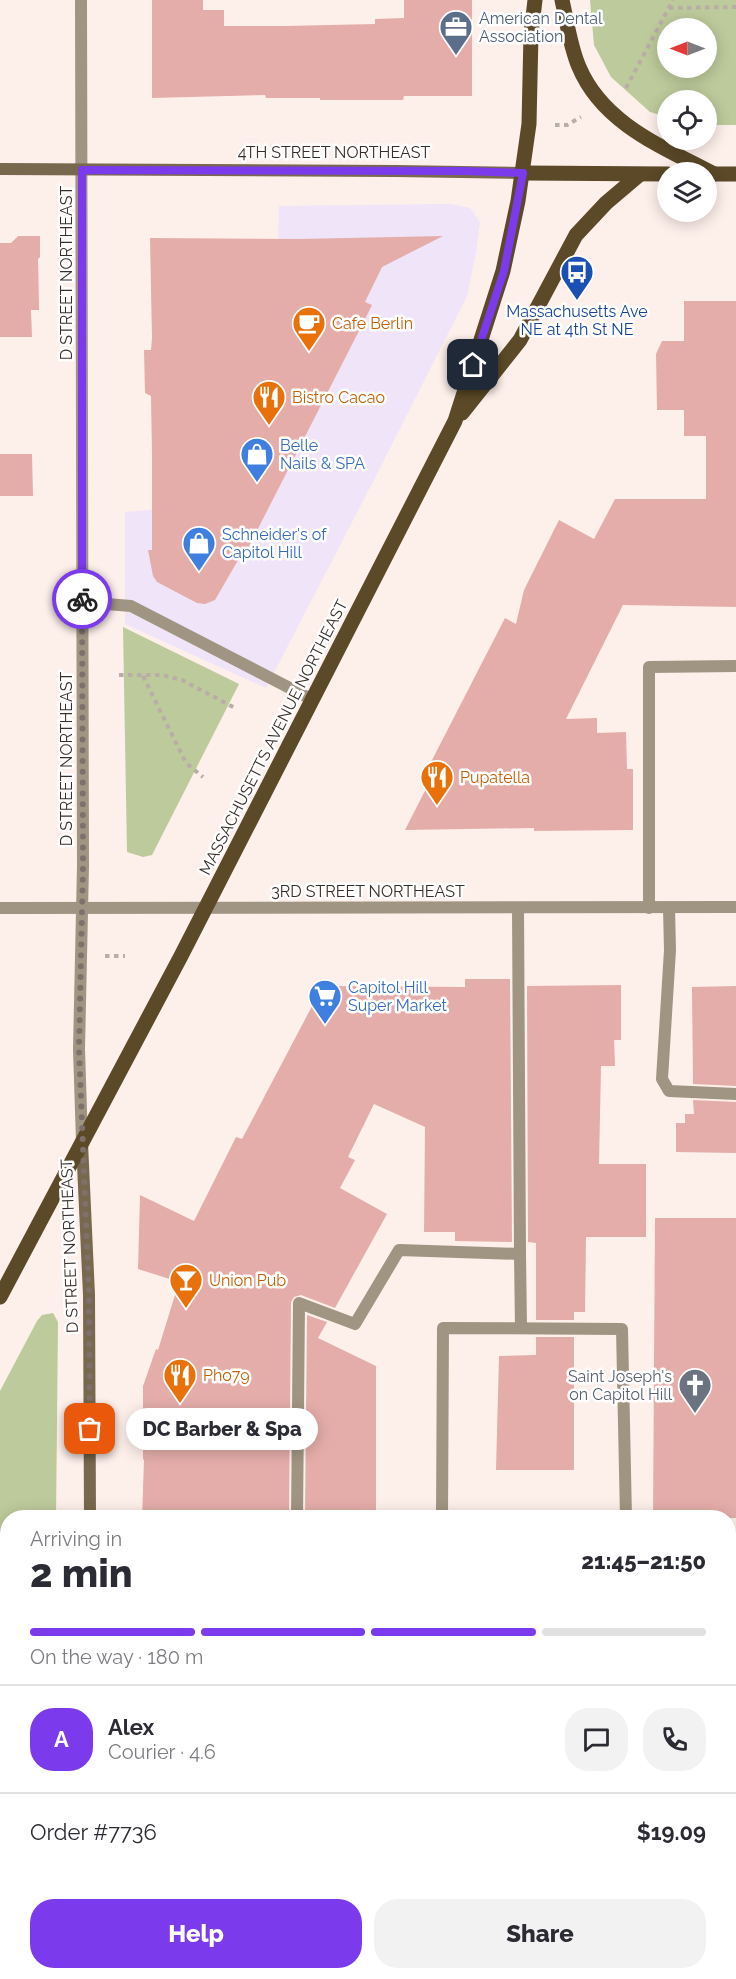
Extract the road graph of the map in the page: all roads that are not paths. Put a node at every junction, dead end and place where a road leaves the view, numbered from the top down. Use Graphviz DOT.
graph roads {
  1 [pos="81,0"];
  2 [pos="535,0"];
  3 [pos="562,0"];
  4 [pos="689,162"];
  5 [pos="0,169"];
  6 [pos="82,170"];
  7 [pos="523,173"];
  8 [pos="657,174"];
  9 [pos="717,174"];
  10 [pos="736,174"];
  11 [pos="639,175"];
  12 [pos="455,421"];
  13 [pos="82,602"];
  14 [pos="736,666"];
  15 [pos="312,700"];
  16 [pos="205,907"];
  17 [pos="736,907"];
  18 [pos="0,908"];
  19 [pos="82,908"];
  20 [pos="518,908"];
  21 [pos="650,908"];
  22 [pos="669,908"];
  23 [pos="736,1094"];
  24 [pos="82,1143"];
  25 [pos="520,1254"];
  26 [pos="0,1297"];
  27 [pos="521,1328"];
  28 [pos="90,1510"];
  29 [pos="297,1510"];
  30 [pos="442,1510"];
  31 [pos="626,1510"];
  1 -- 6 [label="street, D STREET NORTHEAST"];
  2 -- 7 [label="main road, MASSACHUSETTS AVENUE NORTHEAST"];
  3 -- 4 [label="main road"];
  5 -- 6 [label="street, 4TH STREET NORTHEAST"];
  6 -- 7 [label="street, 4TH STREET NORTHEAST"];
  6 -- 13 [label="street, D STREET NORTHEAST"];
  7 -- 11 [label="main road, 4TH STREET NORTHEAST"];
  7 -- 12 [label="main road, MASSACHUSETTS AVENUE NORTHEAST"];
  8 -- 11 [label="main road, 4TH STREET NORTHEAST"];
  9 -- 10 [label="main road"];
  11 -- 12 [label="main road"];
  12 -- 15 [label="main road, MASSACHUSETTS AVENUE NORTHEAST"];
  13 -- 15 [label="street"];
  13 -- 19 [label="street, D STREET NORTHEAST"];
  14 -- 21 [label="street"];
  15 -- 16 [label="main road, MASSACHUSETTS AVENUE NORTHEAST"];
  16 -- 19 [label="street, 3RD STREET NORTHEAST"];
  16 -- 20 [label="street, 3RD STREET NORTHEAST"];
  16 -- 24 [label="main road, MASSACHUSETTS AVENUE NORTHEAST"];
  17 -- 22 [label="street, 3RD STREET NORTHEAST"];
  18 -- 19 [label="street, 3RD STREET NORTHEAST"];
  19 -- 24 [label="street, D STREET NORTHEAST"];
  20 -- 21 [label="street, 3RD STREET NORTHEAST"];
  20 -- 25 [label="street"];
  21 -- 22 [label="street, 3RD STREET NORTHEAST"];
  22 -- 23 [label="street"];
  24 -- 26 [label="main road, MASSACHUSETTS AVENUE NORTHEAST"];
  24 -- 28 [label="street, D STREET NORTHEAST"];
  25 -- 27 [label="street"];
  25 -- 29 [label="street"];
  27 -- 30 [label="street"];
  27 -- 31 [label="street"];
}
